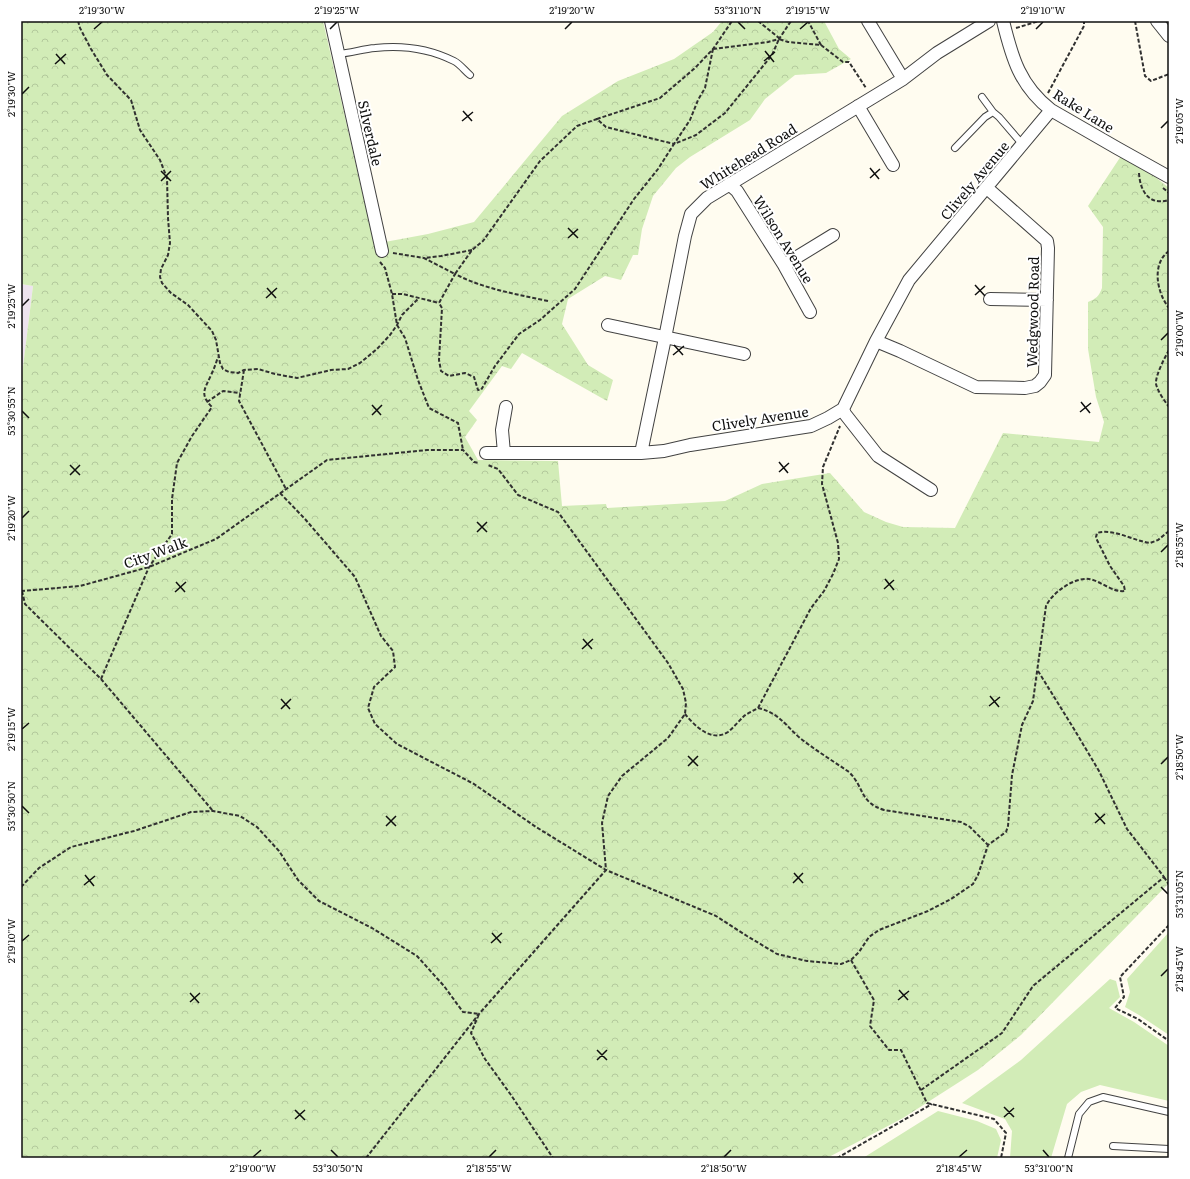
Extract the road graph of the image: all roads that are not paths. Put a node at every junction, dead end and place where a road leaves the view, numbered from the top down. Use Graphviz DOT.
graph roads {
  1 [pos="331,21"];
  2 [pos="868,21"];
  3 [pos="989,21"];
  4 [pos="1157,21"];
  5 [pos="1004,26"];
  6 [pos="1169,36"];
  7 [pos="338,54"];
  8 [pos="470,76"];
  9 [pos="903,79"];
  10 [pos="982,97"];
  11 [pos="858,106"];
  12 [pos="1047,106"];
  13 [pos="993,112"];
  14 [pos="1023,145"];
  15 [pos="955,148"];
  16 [pos="893,166"];
  17 [pos="1169,177"];
  18 [pos="729,184"];
  19 [pos="987,188"];
  20 [pos="833,235"];
  21 [pos="382,251"];
  22 [pos="784,265"];
  23 [pos="990,299"];
  24 [pos="1047,300"];
  25 [pos="810,312"];
  26 [pos="608,325"];
  27 [pos="665,338"];
  28 [pos="876,341"];
  29 [pos="744,354"];
  30 [pos="506,406"];
  31 [pos="844,411"];
  32 [pos="504,453"];
  33 [pos="641,453"];
  34 [pos="485,458"];
  35 [pos="931,490"];
  36 [pos="1169,1112"];
  37 [pos="1113,1146"];
  38 [pos="1169,1150"];
  39 [pos="1068,1158"];
  1 -- 7 [label="street, Silverdale"];
  2 -- 9 [label="street"];
  3 -- 9 [label="street, Whitehead Road"];
  4 -- 6 [label="street"];
  5 -- 12 [label="street, Rake Lane"];
  7 -- 8 [label="lane"];
  7 -- 21 [label="street, Silverdale"];
  9 -- 11 [label="street, Whitehead Road"];
  10 -- 13 [label="lane"];
  11 -- 16 [label="street"];
  11 -- 18 [label="street, Whitehead Road"];
  12 -- 14 [label="street, Clively Avenue"];
  12 -- 17 [label="street, Rake Lane"];
  13 -- 14 [label="lane"];
  13 -- 15 [label="lane"];
  14 -- 19 [label="street, Clively Avenue"];
  18 -- 22 [label="street, Wilson Avenue"];
  18 -- 27 [label="street, Whitehead Road"];
  19 -- 24 [label="street, Wedgwood Road"];
  19 -- 28 [label="street, Clively Avenue"];
  20 -- 22 [label="street"];
  22 -- 25 [label="street, Wilson Avenue"];
  23 -- 24 [label="street"];
  24 -- 28 [label="street, Wedgwood Road"];
  26 -- 27 [label="street"];
  27 -- 29 [label="street"];
  27 -- 33 [label="street, Whitehead Road"];
  28 -- 31 [label="street, Clively Avenue"];
  30 -- 32 [label="street"];
  31 -- 33 [label="street, Clively Avenue"];
  31 -- 35 [label="street"];
  32 -- 33 [label="street, Clively Avenue"];
  32 -- 34 [label="street, Clively Avenue"];
  36 -- 39 [label="lane"];
  37 -- 38 [label="lane"];
}
